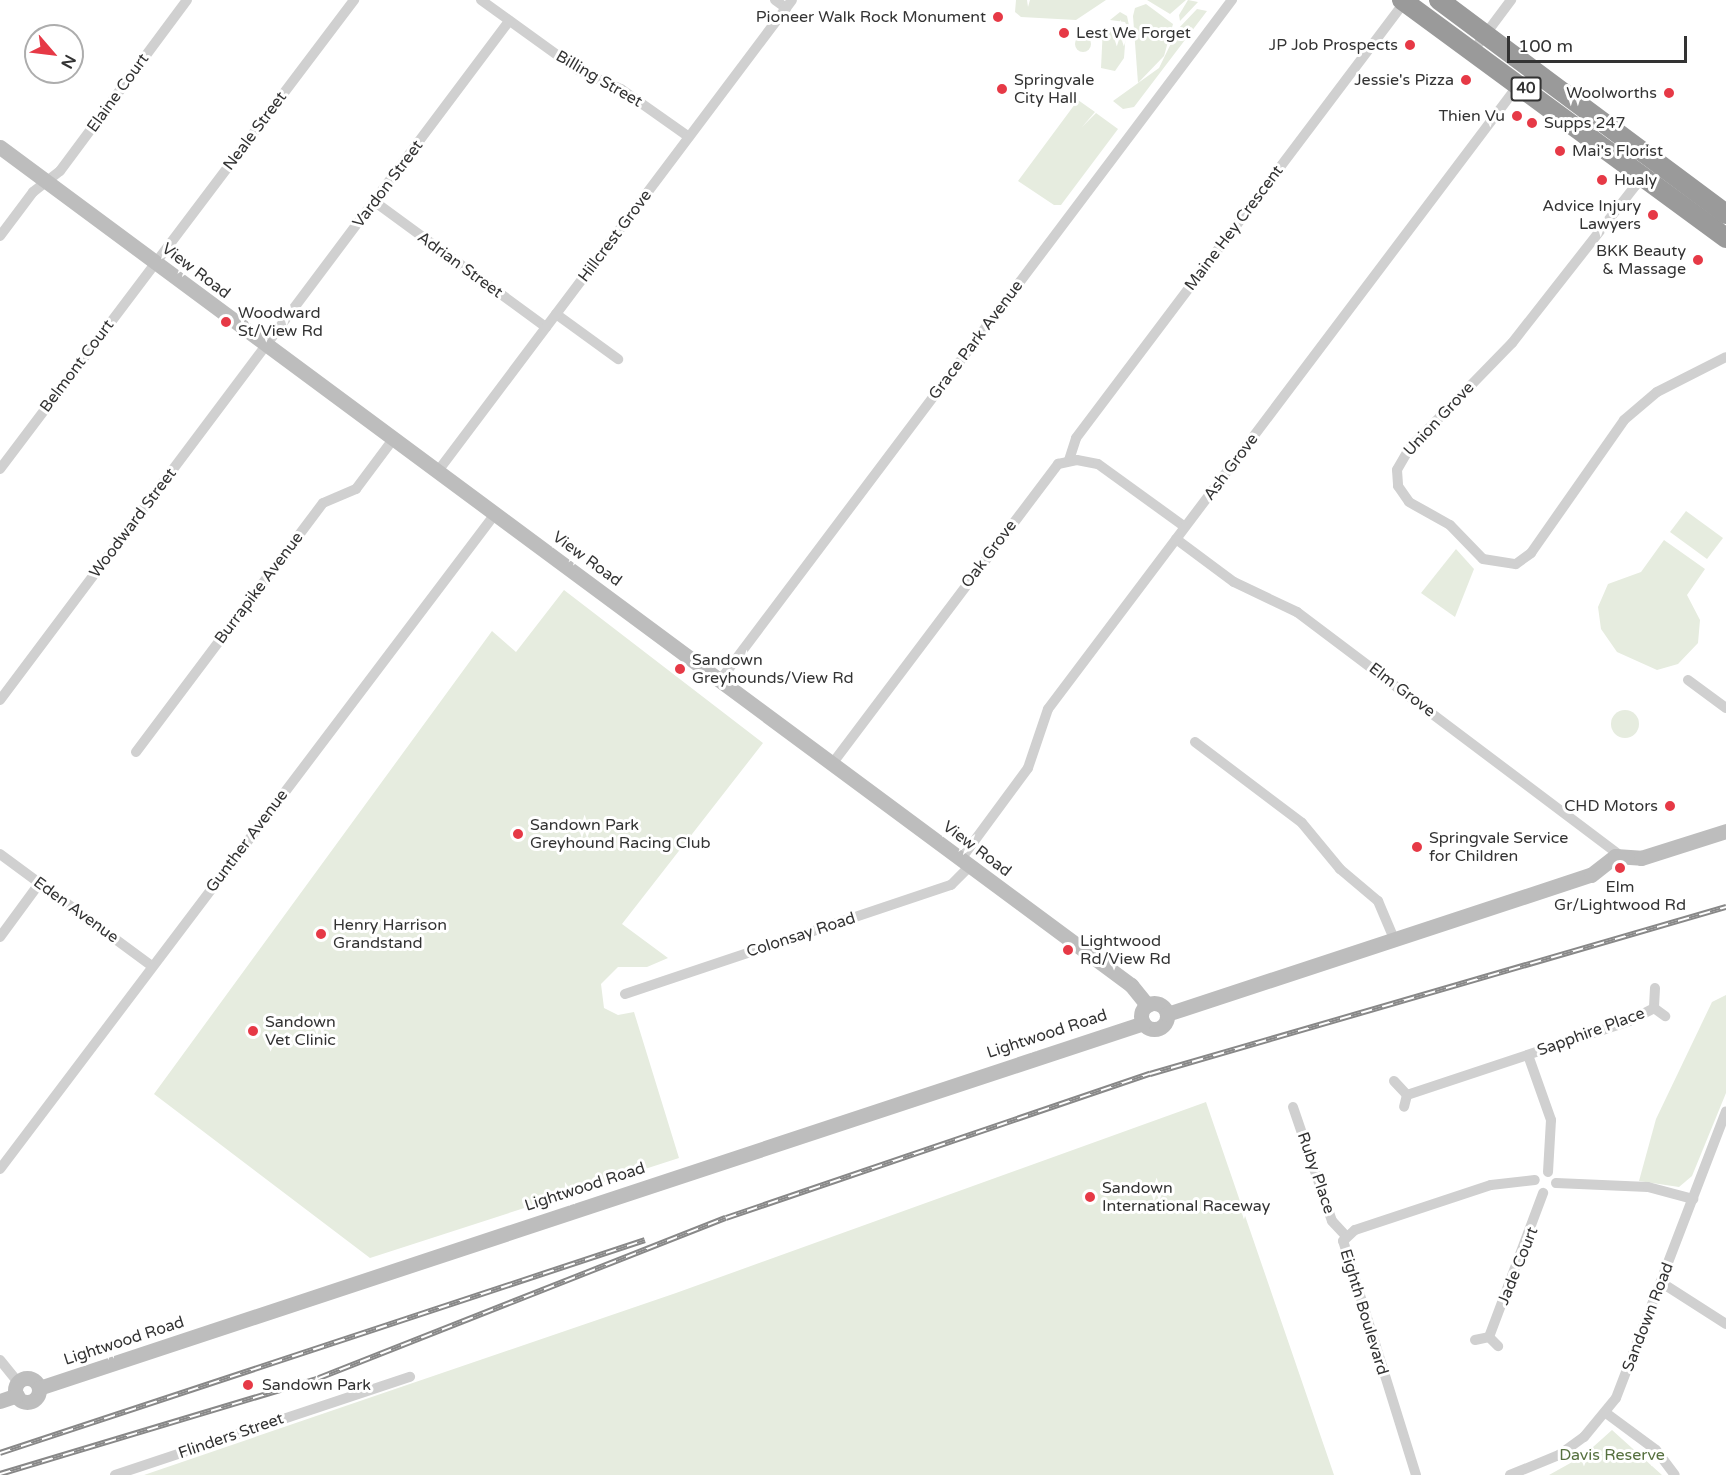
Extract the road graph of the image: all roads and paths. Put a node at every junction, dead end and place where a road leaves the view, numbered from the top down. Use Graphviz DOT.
graph roads {
  1 [pos="187,0"];
  2 [pos="354,0"];
  3 [pos="481,0"];
  4 [pos="775,0"];
  5 [pos="1232,0"];
  6 [pos="1439,0"];
  7 [pos="1511,0"];
  8 [pos="1404,1"];
  9 [pos="789,4"];
  10 [pos="509,21"];
  11 [pos="1485,34"];
  12 [pos="1473,51"];
  13 [pos="1519,84"];
  14 [pos="689,137"];
  15 [pos="0,147"];
  16 [pos="1643,176"];
  17 [pos="45,181"];
  18 [pos="375,202"];
  19 [pos="1726,214"];
  20 [pos="0,236"];
  21 [pos="1726,238"];
  22 [pos="155,262"];
  23 [pos="556,314"];
  24 [pos="546,327"];
  25 [pos="267,345"];
  26 [pos="1726,357"];
  27 [pos="618,359"];
  28 [pos="394,438"];
  29 [pos="1069,460"];
  30 [pos="0,469"];
  31 [pos="438,471"];
  32 [pos="495,514"];
  33 [pos="1185,527"];
  34 [pos="1176,539"];
  35 [pos="721,679"];
  36 [pos="1688,680"];
  37 [pos="0,700"];
  38 [pos="1726,708"];
  39 [pos="1195,742"];
  40 [pos="136,752"];
  41 [pos="832,764"];
  42 [pos="1726,831"];
  43 [pos="0,854"];
  44 [pos="1619,855"];
  45 [pos="966,863"];
  46 [pos="39,884"];
  47 [pos="0,937"];
  48 [pos="1395,941"];
  49 [pos="152,966"];
  50 [pos="1655,988"];
  51 [pos="625,994"];
  52 [pos="1147,1005"];
  53 [pos="1654,1008"];
  54 [pos="1167,1014"];
  55 [pos="1665,1016"];
  56 [pos="1143,1023"];
  57 [pos="1528,1055"];
  58 [pos="1394,1081"];
  59 [pos="1407,1095"];
  60 [pos="1293,1107"];
  61 [pos="1404,1107"];
  62 [pos="1726,1111"];
  63 [pos="0,1169"];
  64 [pos="1548,1172"];
  65 [pos="1535,1180"];
  66 [pos="1556,1183"];
  67 [pos="1544,1193"];
  68 [pos="1693,1199"];
  69 [pos="1346,1236"];
  70 [pos="1662,1283"];
  71 [pos="1726,1324"];
  72 [pos="1489,1337"];
  73 [pos="1475,1340"];
  74 [pos="1498,1346"];
  75 [pos="0,1360"];
  76 [pos="410,1377"];
  77 [pos="18,1388"];
  78 [pos="0,1401"];
  79 [pos="1606,1413"];
  80 [pos="115,1475"];
  81 [pos="1416,1475"];
  82 [pos="1510,1475"];
  83 [pos="1675,1475"];
  1 -- 17 [label="street, Elaine Court"];
  2 -- 22 [label="street, Neale Street"];
  3 -- 10 [label="street, Billing Street"];
  4 -- 9 [label="street"];
  5 -- 35 [label="street, Grace Park Avenue"];
  6 -- 11 [label="highway, 40"];
  7 -- 11 [label="street"];
  8 -- 12 [label="highway, 40"];
  8 -- 29 [label="street, Maine Hey Crescent"];
  9 -- 14 [label="street, Hillcrest Grove"];
  10 -- 14 [label="street, Billing Street"];
  10 -- 18 [label="street, Vardon Street"];
  11 -- 12 [label="street"];
  11 -- 19 [label="highway, 40"];
  12 -- 13 [label="highway, 40"];
  13 -- 16 [label="highway, 40"];
  13 -- 33 [label="street, Ash Grove"];
  14 -- 23 [label="street, Hillcrest Grove"];
  15 -- 17 [label="main road, View Road"];
  16 -- 21 [label="highway, 40"];
  16 -- 26 [label="street, Union Grove"];
  17 -- 20 [label="street, Elaine Court"];
  17 -- 22 [label="main road, View Road"];
  18 -- 24 [label="street, Adrian Street"];
  18 -- 25 [label="street, Vardon Street"];
  22 -- 25 [label="main road, View Road"];
  22 -- 30 [label="street, Belmont Court"];
  23 -- 24 [label="street, Hillcrest Grove"];
  23 -- 27 [label="street"];
  24 -- 31 [label="street, Hillcrest Grove"];
  25 -- 28 [label="main road, View Road"];
  25 -- 37 [label="street, Woodward Street"];
  28 -- 31 [label="main road, View Road"];
  28 -- 40 [label="street, Burrapike Avenue"];
  29 -- 33 [label="street"];
  29 -- 41 [label="street, Oak Grove"];
  31 -- 32 [label="main road, View Road"];
  32 -- 35 [label="main road, View Road"];
  32 -- 49 [label="street, Gunther Avenue"];
  33 -- 34 [label="street, Ash Grove"];
  34 -- 44 [label="street, Elm Grove"];
  34 -- 45 [label="street, Ash Grove"];
  35 -- 41 [label="main road, View Road"];
  36 -- 38 [label="street"];
  39 -- 48 [label="street"];
  41 -- 45 [label="main road, View Road"];
  42 -- 44 [label="main road"];
  43 -- 46 [label="street, Eden Avenue"];
  44 -- 48 [label="main road"];
  45 -- 51 [label="street, Colonsay Road"];
  45 -- 52 [label="main road, View Road"];
  46 -- 47 [label="street"];
  46 -- 49 [label="street, Eden Avenue"];
  48 -- 54 [label="main road"];
  49 -- 63 [label="street, Gunther Avenue"];
  50 -- 53 [label="street, Sapphire Place"];
  52 -- 54 [label="main road"];
  52 -- 56 [label="main road"];
  53 -- 55 [label="street, Sapphire Place"];
  53 -- 57 [label="street, Sapphire Place"];
  54 -- 56 [label="main road, Lightwood Road"];
  56 -- 77 [label="main road, Lightwood Road"];
  57 -- 59 [label="street, Sapphire Place"];
  57 -- 64 [label="street, Sapphire Place"];
  58 -- 59 [label="street"];
  59 -- 61 [label="street"];
  60 -- 69 [label="street, Ruby Place"];
  62 -- 68 [label="street, Sandown Road"];
  64 -- 65 [label="street"];
  64 -- 66 [label="street"];
  65 -- 67 [label="street"];
  65 -- 69 [label="street, Eighth Boulevard"];
  66 -- 67 [label="street"];
  66 -- 68 [label="street"];
  67 -- 72 [label="street, Jade Court"];
  68 -- 70 [label="street, Sandown Road"];
  69 -- 81 [label="street, Eighth Boulevard"];
  70 -- 71 [label="street"];
  70 -- 79 [label="street, Sandown Road"];
  72 -- 73 [label="street"];
  72 -- 74 [label="street"];
  75 -- 77 [label="street"];
  76 -- 80 [label="street, Flinders Street"];
  77 -- 78 [label="main road"];
  79 -- 82 [label="street, Sandown Road"];
  79 -- 83 [label="street"];
}
